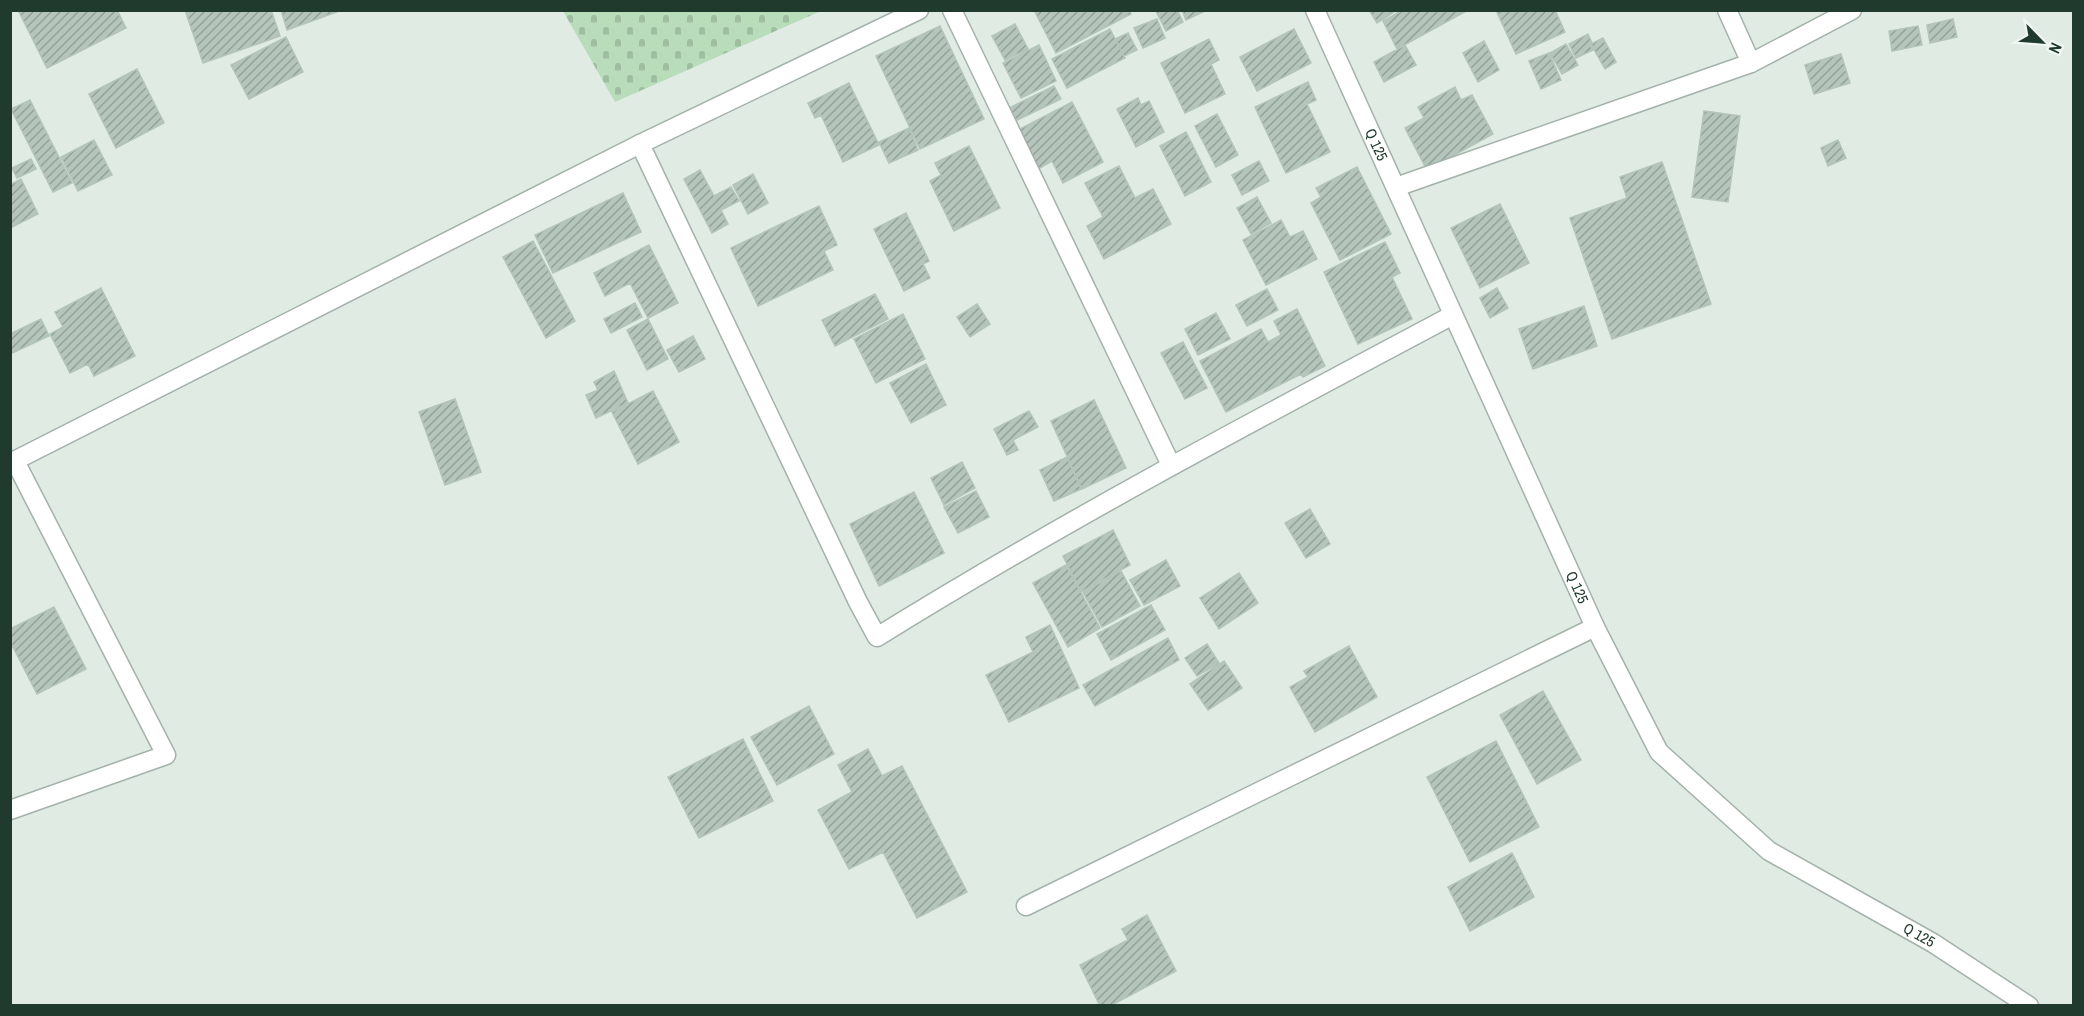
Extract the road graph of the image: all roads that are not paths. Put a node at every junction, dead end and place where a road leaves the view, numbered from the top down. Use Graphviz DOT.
graph roads {
  1 [pos="919,10"];
  2 [pos="952,10"];
  3 [pos="1315,10"];
  4 [pos="1726,10"];
  5 [pos="1852,10"];
  6 [pos="1751,63"];
  7 [pos="640,144"];
  8 [pos="1396,187"];
  9 [pos="1453,315"];
  10 [pos="13,462"];
  11 [pos="1171,465"];
  12 [pos="1595,627"];
  13 [pos="10,810"];
  14 [pos="1026,906"];
  15 [pos="2029,1005"];
  1 -- 7 [label="street"];
  2 -- 11 [label="street"];
  3 -- 8 [label="street, Q 125"];
  4 -- 6 [label="street"];
  5 -- 6 [label="street"];
  6 -- 8 [label="street"];
  7 -- 10 [label="street"];
  7 -- 11 [label="street"];
  8 -- 9 [label="street, Q 125"];
  9 -- 11 [label="street"];
  9 -- 12 [label="street, Q 125"];
  10 -- 13 [label="street"];
  12 -- 14 [label="street"];
  12 -- 15 [label="street, Q 125"];
}
